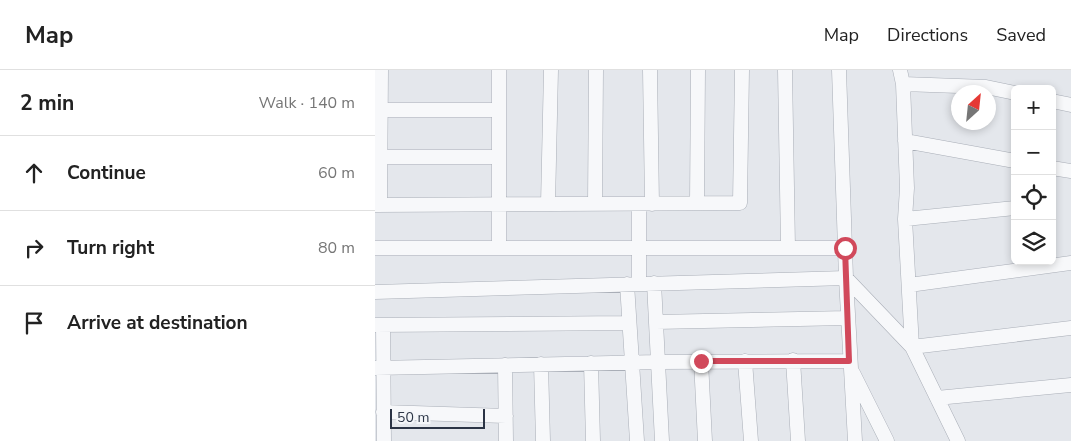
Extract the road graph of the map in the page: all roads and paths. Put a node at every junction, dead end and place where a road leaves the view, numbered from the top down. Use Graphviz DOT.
graph roads {
  1 [pos="381,70"];
  2 [pos="499,70"];
  3 [pos="551,70"];
  4 [pos="596,70"];
  5 [pos="650,70"];
  6 [pos="699,70"];
  7 [pos="742,70"];
  8 [pos="785,70"];
  9 [pos="839,70"];
  10 [pos="902,77"];
  11 [pos="1011,92"];
  12 [pos="1056,102"];
  13 [pos="1071,105"];
  14 [pos="381,110"];
  15 [pos="499,110"];
  16 [pos="905,142"];
  17 [pos="381,157"];
  18 [pos="499,157"];
  19 [pos="1011,160"];
  20 [pos="1056,169"];
  21 [pos="1071,171"];
  22 [pos="499,204"];
  23 [pos="548,204"];
  24 [pos="595,204"];
  25 [pos="645,204"];
  26 [pos="697,204"];
  27 [pos="378,205"];
  28 [pos="1011,208"];
  29 [pos="905,219"];
  30 [pos="639,247"];
  31 [pos="788,247"];
  32 [pos="375,248"];
  33 [pos="499,248"];
  34 [pos="845,248"];
  35 [pos="1071,263"];
  36 [pos="847,278"];
  37 [pos="654,283"];
  38 [pos="633,284"];
  39 [pos="909,285"];
  40 [pos="375,292"];
  41 [pos="848,318"];
  42 [pos="656,322"];
  43 [pos="629,323"];
  44 [pos="379,325"];
  45 [pos="1071,328"];
  46 [pos="912,347"];
  47 [pos="793,360"];
  48 [pos="701,361"];
  49 [pos="745,361"];
  50 [pos="631,362"];
  51 [pos="658,362"];
  52 [pos="591,363"];
  53 [pos="541,364"];
  54 [pos="850,364"];
  55 [pos="505,365"];
  56 [pos="379,368"];
  57 [pos="1071,385"];
  58 [pos="937,398"];
  59 [pos="383,412"];
  60 [pos="506,416"];
  61 [pos="384,441"];
  62 [pos="506,441"];
  63 [pos="543,441"];
  64 [pos="593,441"];
  65 [pos="637,441"];
  66 [pos="662,441"];
  67 [pos="705,441"];
  68 [pos="751,441"];
  69 [pos="798,441"];
  70 [pos="855,441"];
  71 [pos="887,441"];
  72 [pos="958,441"];
  1 -- 14 [label="street"];
  2 -- 15 [label="street"];
  3 -- 23 [label="street"];
  4 -- 24 [label="street"];
  5 -- 25 [label="street"];
  6 -- 26 [label="street"];
  7 -- 26 [label="street"];
  8 -- 31 [label="street"];
  9 -- 34 [label="street"];
  10 -- 11 [label="street"];
  10 -- 16 [label="street"];
  12 -- 13 [label="street"];
  14 -- 15 [label="street"];
  14 -- 17 [label="street"];
  15 -- 18 [label="street"];
  16 -- 19 [label="street"];
  16 -- 29 [label="street"];
  17 -- 18 [label="street"];
  17 -- 27 [label="street"];
  18 -- 22 [label="street"];
  20 -- 21 [label="street"];
  22 -- 23 [label="street"];
  22 -- 27 [label="street"];
  22 -- 33 [label="street"];
  23 -- 24 [label="street"];
  24 -- 25 [label="street"];
  25 -- 26 [label="street"];
  25 -- 30 [label="street"];
  28 -- 29 [label="street"];
  29 -- 39 [label="street"];
  30 -- 31 [label="street"];
  30 -- 33 [label="street"];
  30 -- 38 [label="street"];
  31 -- 34 [label="street"];
  32 -- 33 [label="street"];
  34 -- 36 [label="street"];
  35 -- 39 [label="street"];
  36 -- 37 [label="street"];
  36 -- 41 [label="street"];
  36 -- 46 [label="street"];
  37 -- 38 [label="street"];
  37 -- 42 [label="street"];
  38 -- 40 [label="street"];
  38 -- 43 [label="street"];
  39 -- 46 [label="street"];
  41 -- 42 [label="street"];
  41 -- 54 [label="street"];
  42 -- 51 [label="street"];
  43 -- 44 [label="street"];
  43 -- 50 [label="street"];
  44 -- 56 [label="street"];
  45 -- 46 [label="street"];
  46 -- 58 [label="street"];
  47 -- 49 [label="street"];
  47 -- 54 [label="street"];
  47 -- 69 [label="street"];
  48 -- 49 [label="street"];
  48 -- 51 [label="street"];
  48 -- 67 [label="street"];
  49 -- 68 [label="street"];
  50 -- 51 [label="street"];
  50 -- 52 [label="street"];
  50 -- 65 [label="street"];
  51 -- 66 [label="street"];
  52 -- 53 [label="street"];
  52 -- 64 [label="street"];
  53 -- 55 [label="street"];
  53 -- 63 [label="street"];
  54 -- 70 [label="street"];
  54 -- 71 [label="street"];
  55 -- 56 [label="street"];
  55 -- 60 [label="street"];
  56 -- 59 [label="street"];
  57 -- 58 [label="street"];
  58 -- 72 [label="street"];
  59 -- 60 [label="street"];
  59 -- 61 [label="street"];
  60 -- 62 [label="street"];
}
